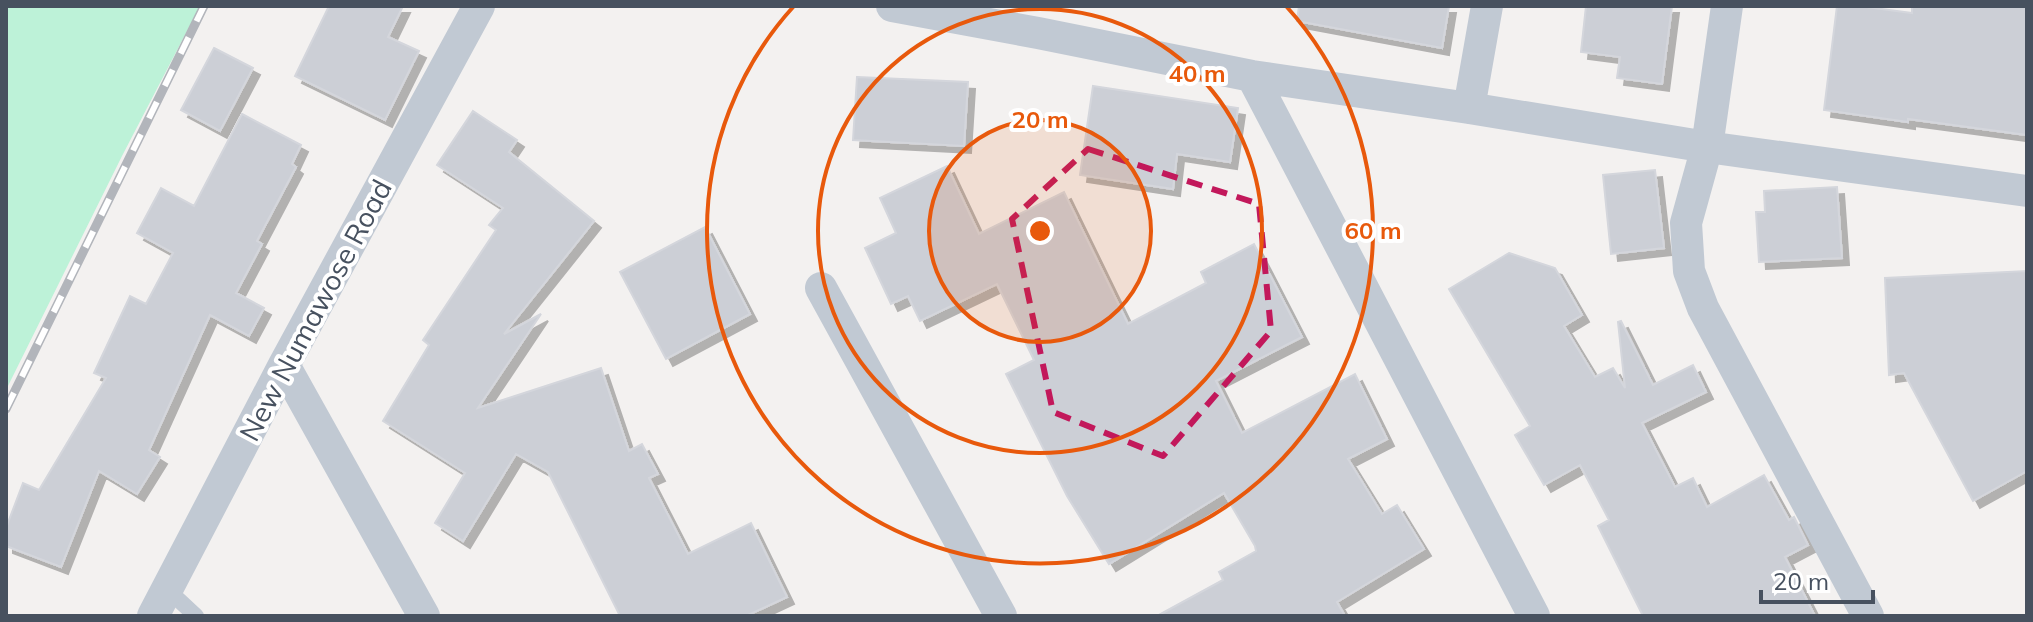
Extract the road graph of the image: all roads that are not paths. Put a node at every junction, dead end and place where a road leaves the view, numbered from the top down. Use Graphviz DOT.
graph roads {
  1 [pos="479,6"];
  2 [pos="892,6"];
  3 [pos="1487,6"];
  4 [pos="1727,6"];
  5 [pos="1041,19"];
  6 [pos="1252,76"];
  7 [pos="1469,108"];
  8 [pos="1707,147"];
  9 [pos="2027,191"];
  10 [pos="821,288"];
  11 [pos="284,365"];
  12 [pos="160,603"];
  13 [pos="196,616"];
  14 [pos="424,616"];
  15 [pos="1001,616"];
  16 [pos="1534,616"];
  17 [pos="1868,616"];
  1 -- 11 [label="street, New Numawose Road"];
  2 -- 5 [label="street"];
  3 -- 7 [label="street"];
  4 -- 8 [label="street"];
  5 -- 6 [label="street"];
  6 -- 7 [label="street"];
  6 -- 16 [label="street"];
  7 -- 8 [label="street"];
  8 -- 9 [label="street"];
  8 -- 17 [label="street"];
  10 -- 15 [label="street"];
  11 -- 12 [label="street, New Numawose Road"];
  11 -- 14 [label="street"];
  12 -- 13 [label="lane"];
}
